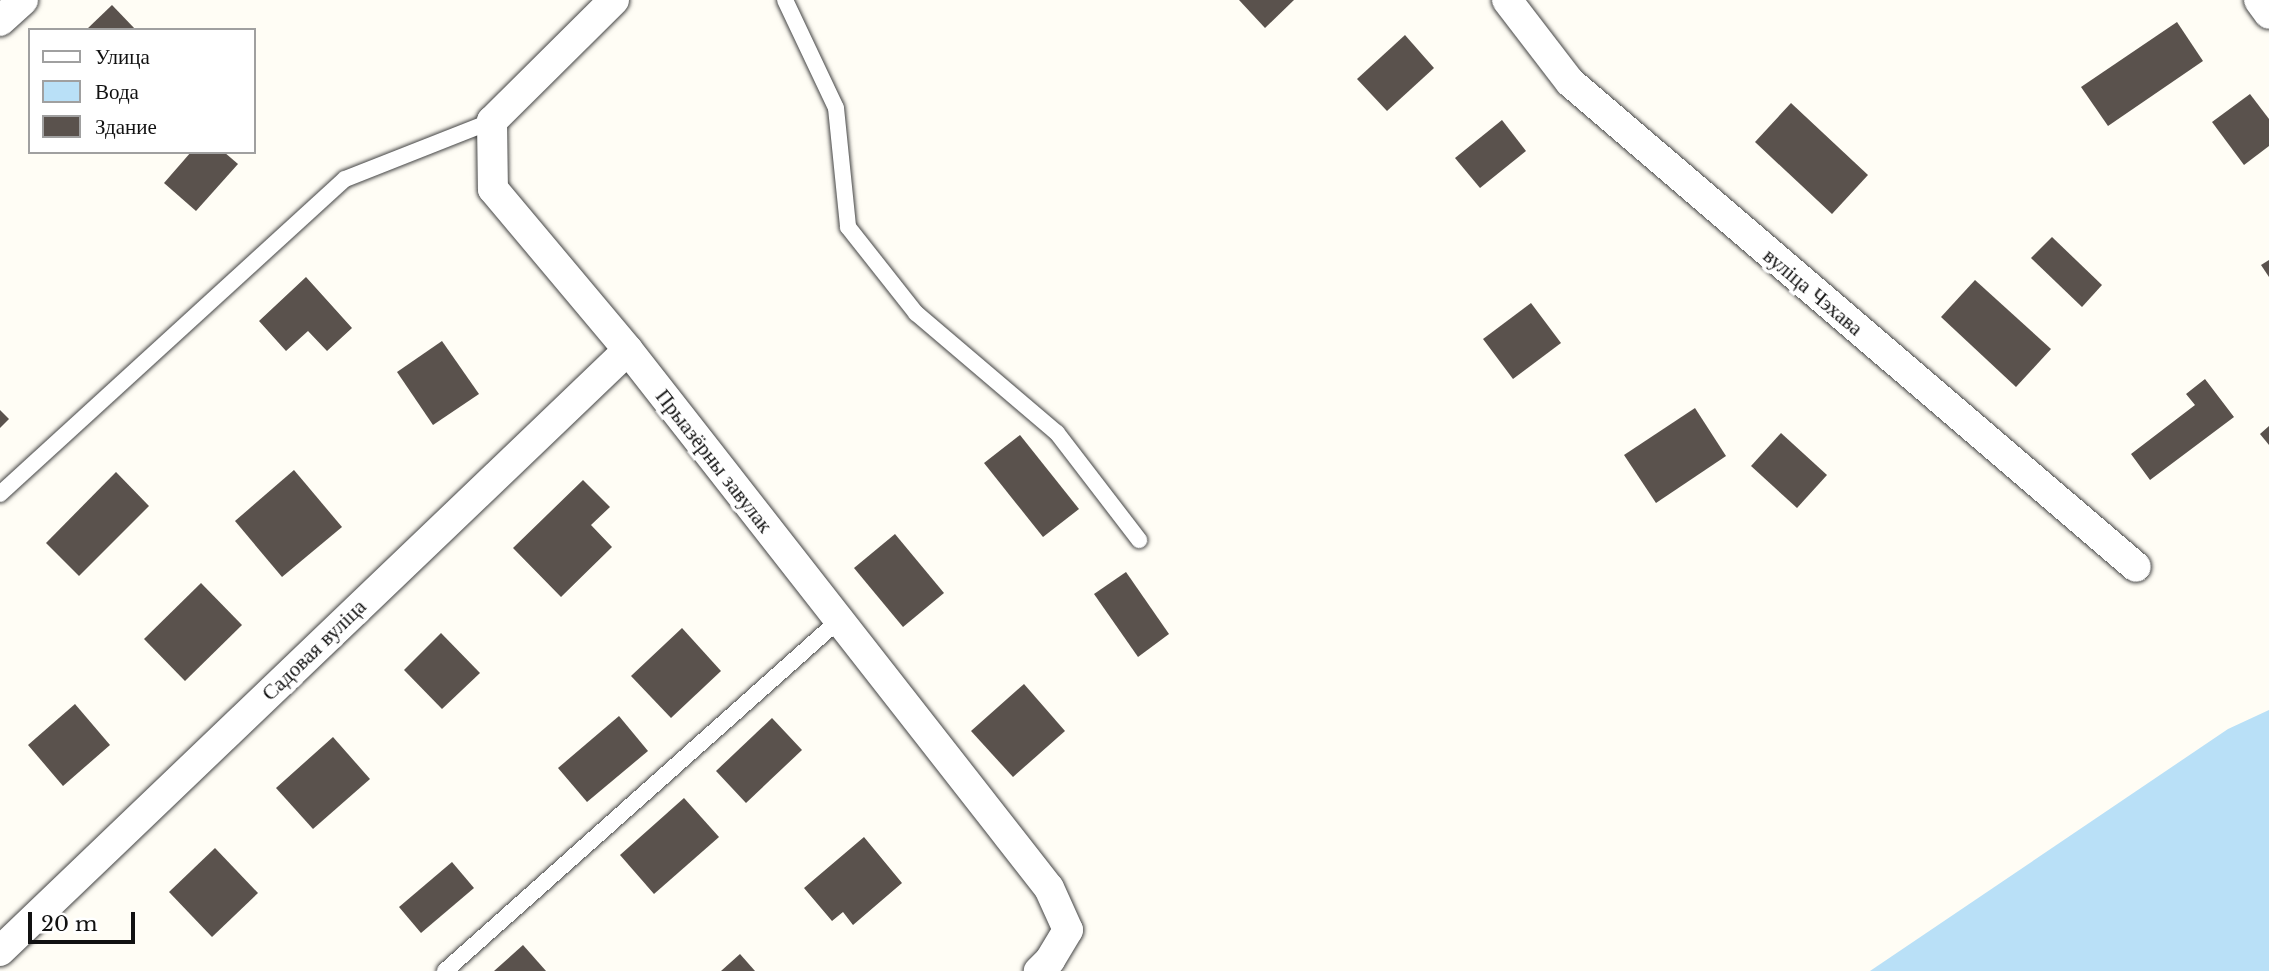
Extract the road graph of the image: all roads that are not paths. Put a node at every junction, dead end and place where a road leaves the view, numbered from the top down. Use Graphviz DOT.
graph roads {
  1 [pos="23,0"];
  2 [pos="614,0"];
  3 [pos="785,0"];
  4 [pos="1507,0"];
  5 [pos="2259,0"];
  6 [pos="2269,14"];
  7 [pos="0,20"];
  8 [pos="492,121"];
  9 [pos="628,350"];
  10 [pos="0,494"];
  11 [pos="1139,540"];
  12 [pos="2136,567"];
  13 [pos="838,621"];
  14 [pos="0,951"];
  15 [pos="445,971"];
  16 [pos="1039,971"];
  1 -- 7 [label="street"];
  2 -- 8 [label="street"];
  3 -- 11 [label="lane"];
  4 -- 12 [label="street, вуліца Чэхава"];
  5 -- 6 [label="street"];
  8 -- 9 [label="street, Прыазёрны завулак"];
  8 -- 10 [label="lane"];
  9 -- 13 [label="street, Прыазёрны завулак"];
  9 -- 14 [label="street, Садовая вуліца"];
  13 -- 15 [label="lane"];
  13 -- 16 [label="street, Прыазёрны завулак"];
}
